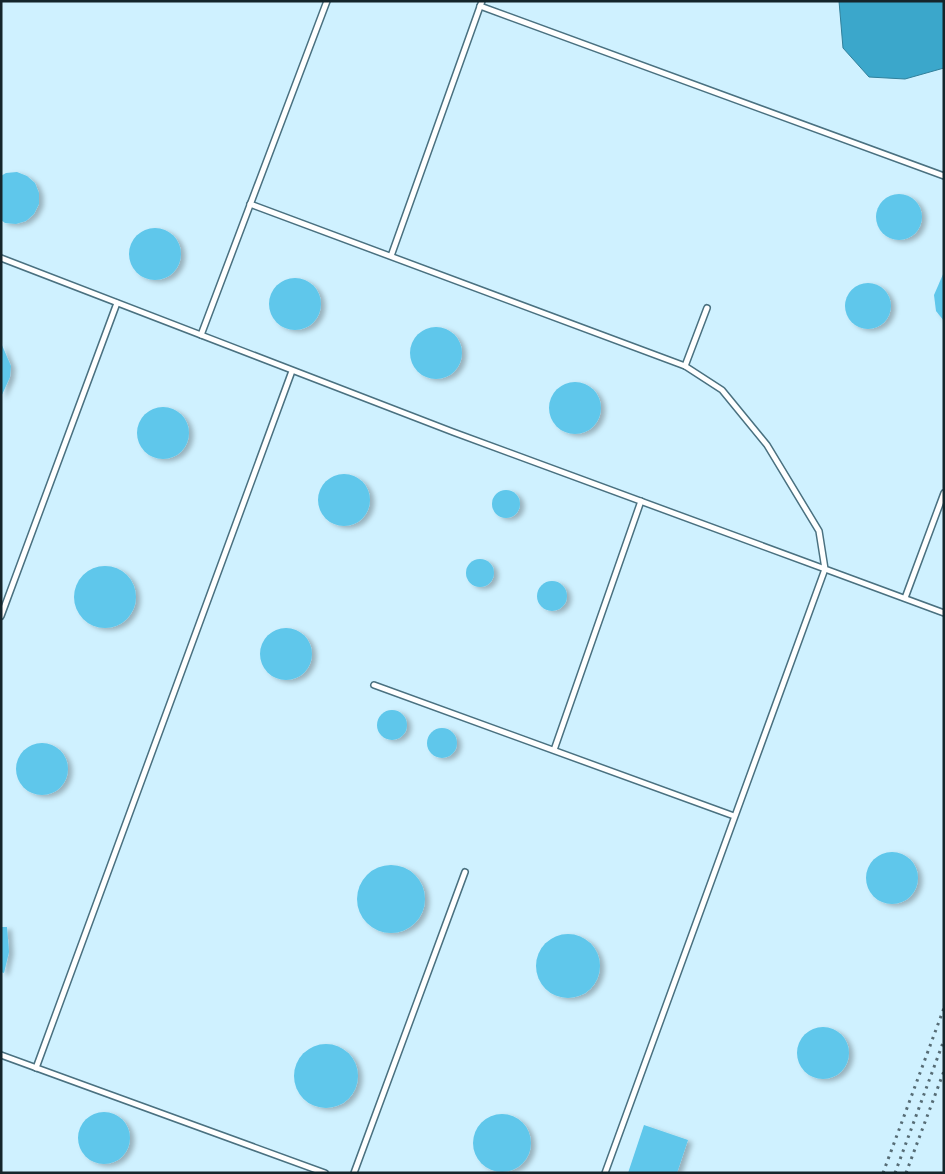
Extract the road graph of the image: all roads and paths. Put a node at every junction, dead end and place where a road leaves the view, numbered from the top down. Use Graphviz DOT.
graph roads {
  1 [pos="327,1"];
  2 [pos="481,4"];
  3 [pos="944,176"];
  4 [pos="250,204"];
  5 [pos="391,256"];
  6 [pos="1,258"];
  7 [pos="117,303"];
  8 [pos="708,308"];
  9 [pos="201,335"];
  10 [pos="685,366"];
  11 [pos="292,371"];
  12 [pos="944,493"];
  13 [pos="640,501"];
  14 [pos="825,569"];
  15 [pos="905,598"];
  16 [pos="944,613"];
  17 [pos="1,616"];
  18 [pos="374,685"];
  19 [pos="554,750"];
  20 [pos="734,816"];
  21 [pos="465,872"];
  22 [pos="1,1055"];
  23 [pos="36,1068"];
  24 [pos="326,1173"];
  25 [pos="354,1173"];
  26 [pos="604,1173"];
  1 -- 4 [label="lane"];
  2 -- 3 [label="lane"];
  2 -- 5 [label="lane"];
  4 -- 5 [label="lane"];
  4 -- 9 [label="lane"];
  5 -- 10 [label="lane"];
  6 -- 7 [label="lane"];
  7 -- 9 [label="lane"];
  7 -- 17 [label="lane"];
  8 -- 10 [label="lane"];
  9 -- 11 [label="lane"];
  10 -- 14 [label="lane"];
  11 -- 13 [label="lane"];
  11 -- 23 [label="lane"];
  12 -- 15 [label="lane"];
  13 -- 14 [label="lane"];
  13 -- 19 [label="lane"];
  14 -- 15 [label="lane"];
  14 -- 20 [label="lane"];
  15 -- 16 [label="lane"];
  18 -- 19 [label="lane"];
  19 -- 20 [label="lane"];
  20 -- 26 [label="lane"];
  21 -- 25 [label="lane"];
  22 -- 23 [label="lane"];
  23 -- 24 [label="lane"];
}
